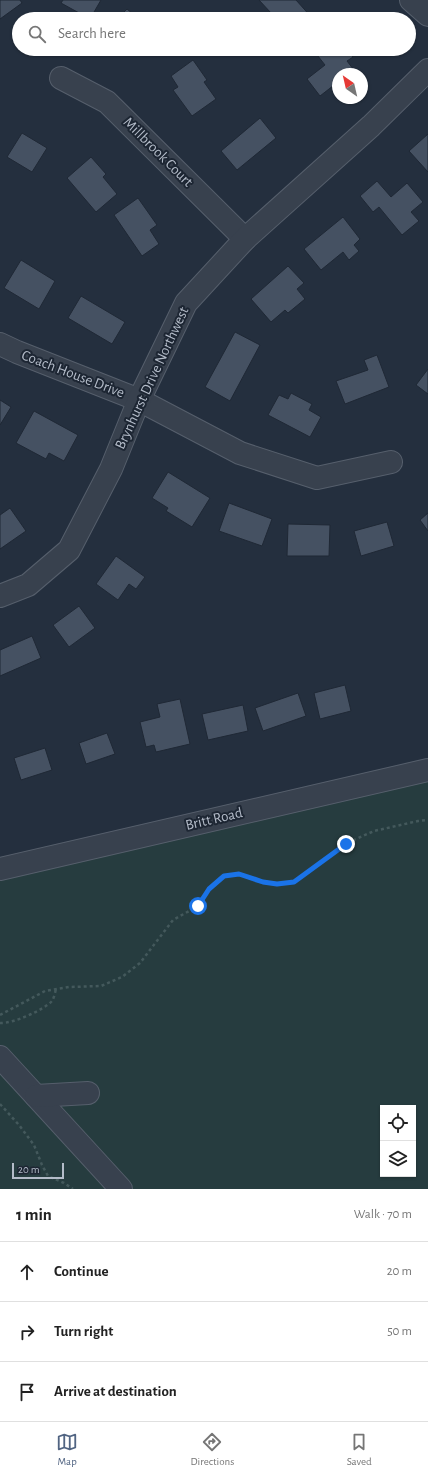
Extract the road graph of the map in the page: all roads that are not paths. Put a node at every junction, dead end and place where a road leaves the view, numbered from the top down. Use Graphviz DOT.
graph roads {
  1 [pos="411,0"];
  2 [pos="428,15"];
  3 [pos="428,70"];
  4 [pos="62,78"];
  5 [pos="245,239"];
  6 [pos="0,344"];
  7 [pos="139,400"];
  8 [pos="391,462"];
  9 [pos="0,596"];
  10 [pos="428,770"];
  11 [pos="0,869"];
  12 [pos="0,1057"];
  13 [pos="88,1093"];
  14 [pos="36,1096"];
  15 [pos="121,1189"];
  1 -- 2 [label="street"];
  3 -- 5 [label="street, Brynhurst Drive Northwest"];
  4 -- 5 [label="street, Millbrook Court"];
  5 -- 7 [label="street, Brynhurst Drive Northwest"];
  6 -- 7 [label="street, Coach House Drive"];
  7 -- 8 [label="street, Coach House Drive"];
  7 -- 9 [label="street, Brynhurst Drive Northwest"];
  10 -- 11 [label="street, Britt Road"];
  12 -- 14 [label="street"];
  13 -- 14 [label="street"];
  14 -- 15 [label="street"];
}
